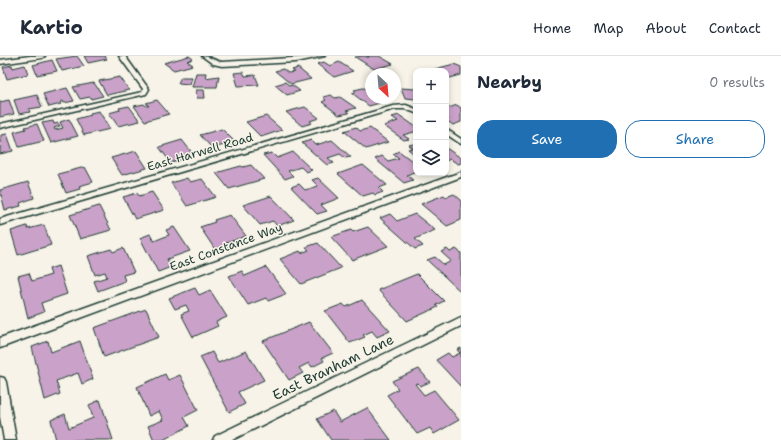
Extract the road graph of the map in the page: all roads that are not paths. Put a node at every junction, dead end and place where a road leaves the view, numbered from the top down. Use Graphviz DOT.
graph roads {
  1 [pos="42,56"];
  2 [pos="122,56"];
  3 [pos="205,56"];
  4 [pos="322,56"];
  5 [pos="0,62"];
  6 [pos="413,110"];
  7 [pos="0,126"];
  8 [pos="449,133"];
  9 [pos="461,142"];
  10 [pos="461,174"];
  11 [pos="0,222"];
  12 [pos="461,321"];
  13 [pos="0,343"];
  14 [pos="0,382"];
  15 [pos="10,440"];
  16 [pos="219,440"];
  1 -- 5 [label="street"];
  2 -- 7 [label="street"];
  3 -- 4 [label="street"];
  6 -- 11 [label="street, East Harwell Road"];
  8 -- 9 [label="street"];
  10 -- 13 [label="street, East Constance Way"];
  12 -- 16 [label="street, East Branham Lane"];
  14 -- 15 [label="street"];
}
